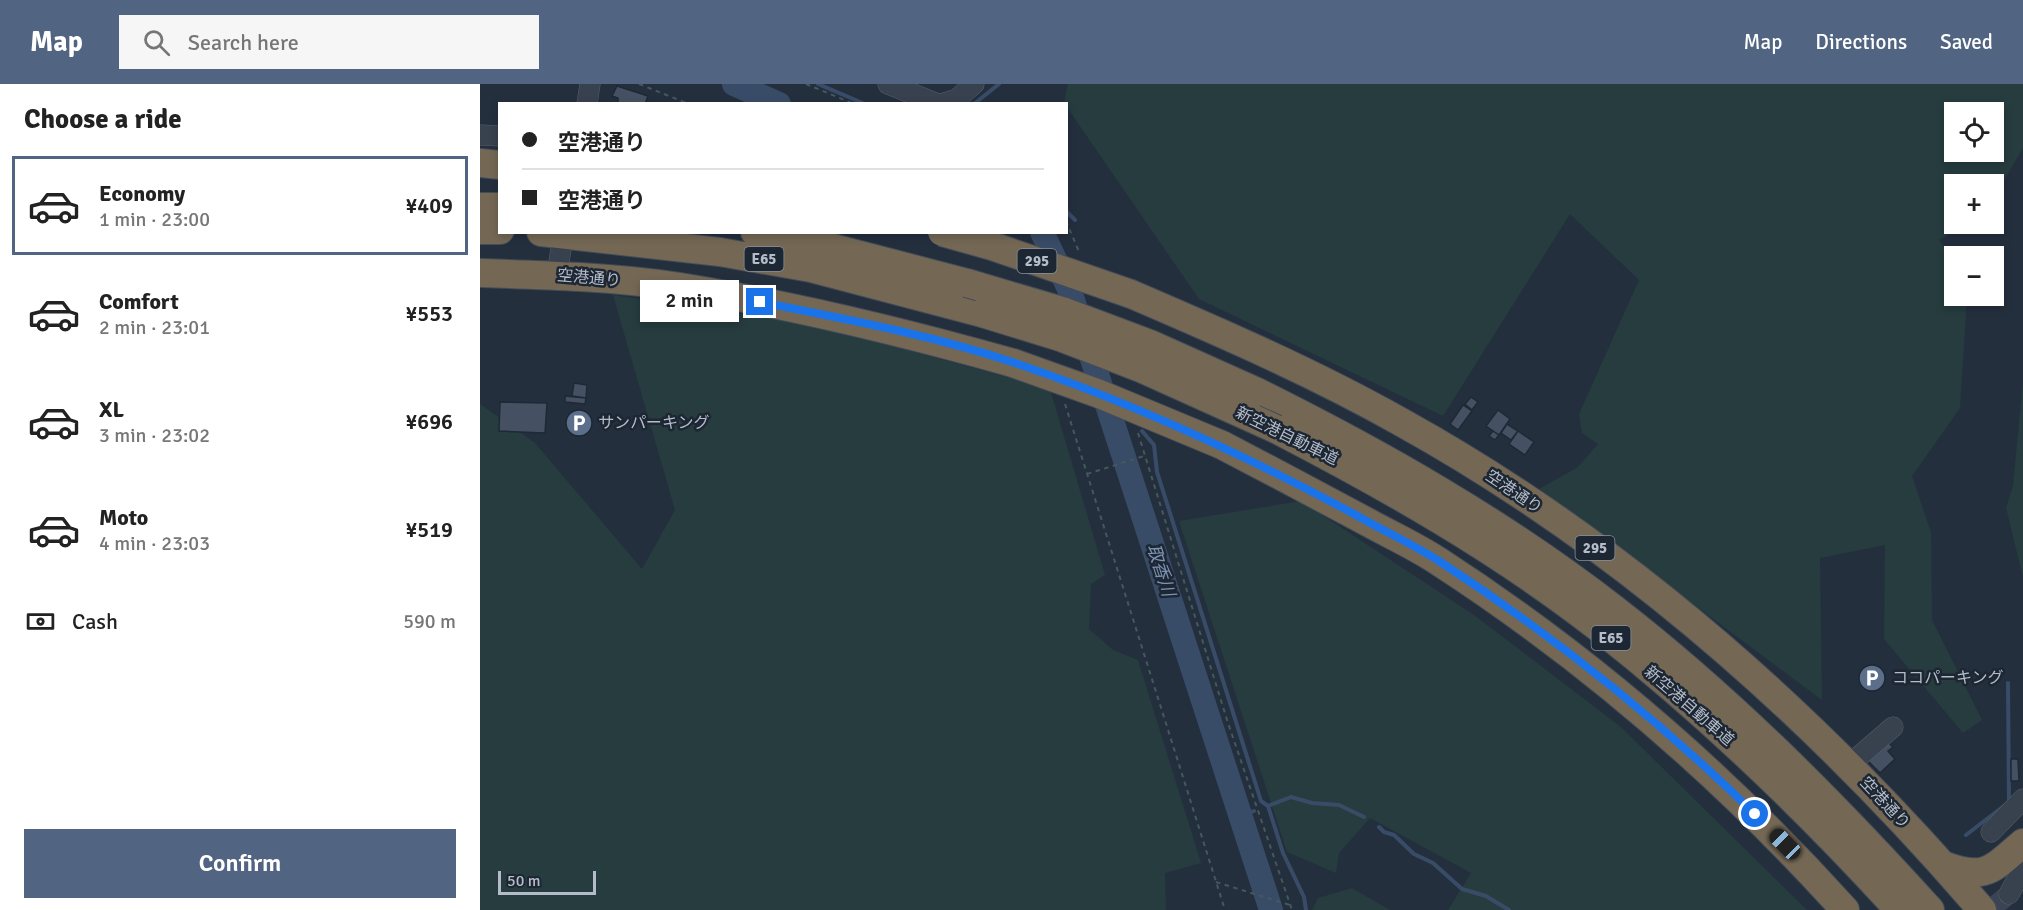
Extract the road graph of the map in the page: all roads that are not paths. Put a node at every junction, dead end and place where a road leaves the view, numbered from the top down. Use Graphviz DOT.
graph roads {
  1 [pos="590,84"];
  2 [pos="888,84"];
  3 [pos="974,84"];
  4 [pos="587,102"];
  5 [pos="935,102"];
  6 [pos="947,102"];
  7 [pos="480,135"];
  8 [pos="498,136"];
  9 [pos="480,164"];
  10 [pos="498,165"];
  11 [pos="480,207"];
  12 [pos="498,207"];
  13 [pos="480,230"];
  14 [pos="498,230"];
  15 [pos="766,234"];
  16 [pos="949,234"];
  17 [pos="553,252"];
  18 [pos="480,273"];
  19 [pos="1893,727"];
  20 [pos="1849,765"];
  21 [pos="2023,799"];
  22 [pos="1991,832"];
  23 [pos="2023,843"];
  24 [pos="1943,865"];
  25 [pos="1991,871"];
  26 [pos="2021,872"];
  27 [pos="1999,902"];
  28 [pos="1845,910"];
  29 [pos="1899,910"];
  30 [pos="1929,910"];
  31 [pos="1982,910"];
  1 -- 4 [label="street"];
  2 -- 5 [label="street"];
  3 -- 6 [label="street"];
  7 -- 8 [label="street"];
  9 -- 10 [label="highway"];
  11 -- 12 [label="highway"];
  13 -- 14 [label="highway"];
  15 -- 30 [label="highway, 新空港自動車道 / E65, bridge"];
  16 -- 20 [label="highway, 空港通り / 295, bridge"];
  17 -- 18 [label="highway, 空港通り"];
  17 -- 28 [label="highway, 空港通り, bridge"];
  17 -- 29 [label="highway, 新空港自動車道 / E65, bridge"];
  19 -- 20 [label="street"];
  20 -- 24 [label="highway, 空港通り / 295"];
  21 -- 22 [label="street"];
  23 -- 25 [label="highway"];
  24 -- 25 [label="highway"];
  24 -- 31 [label="highway, 空港通り / 295"];
  25 -- 27 [label="highway"];
  26 -- 27 [label="street"];
}
